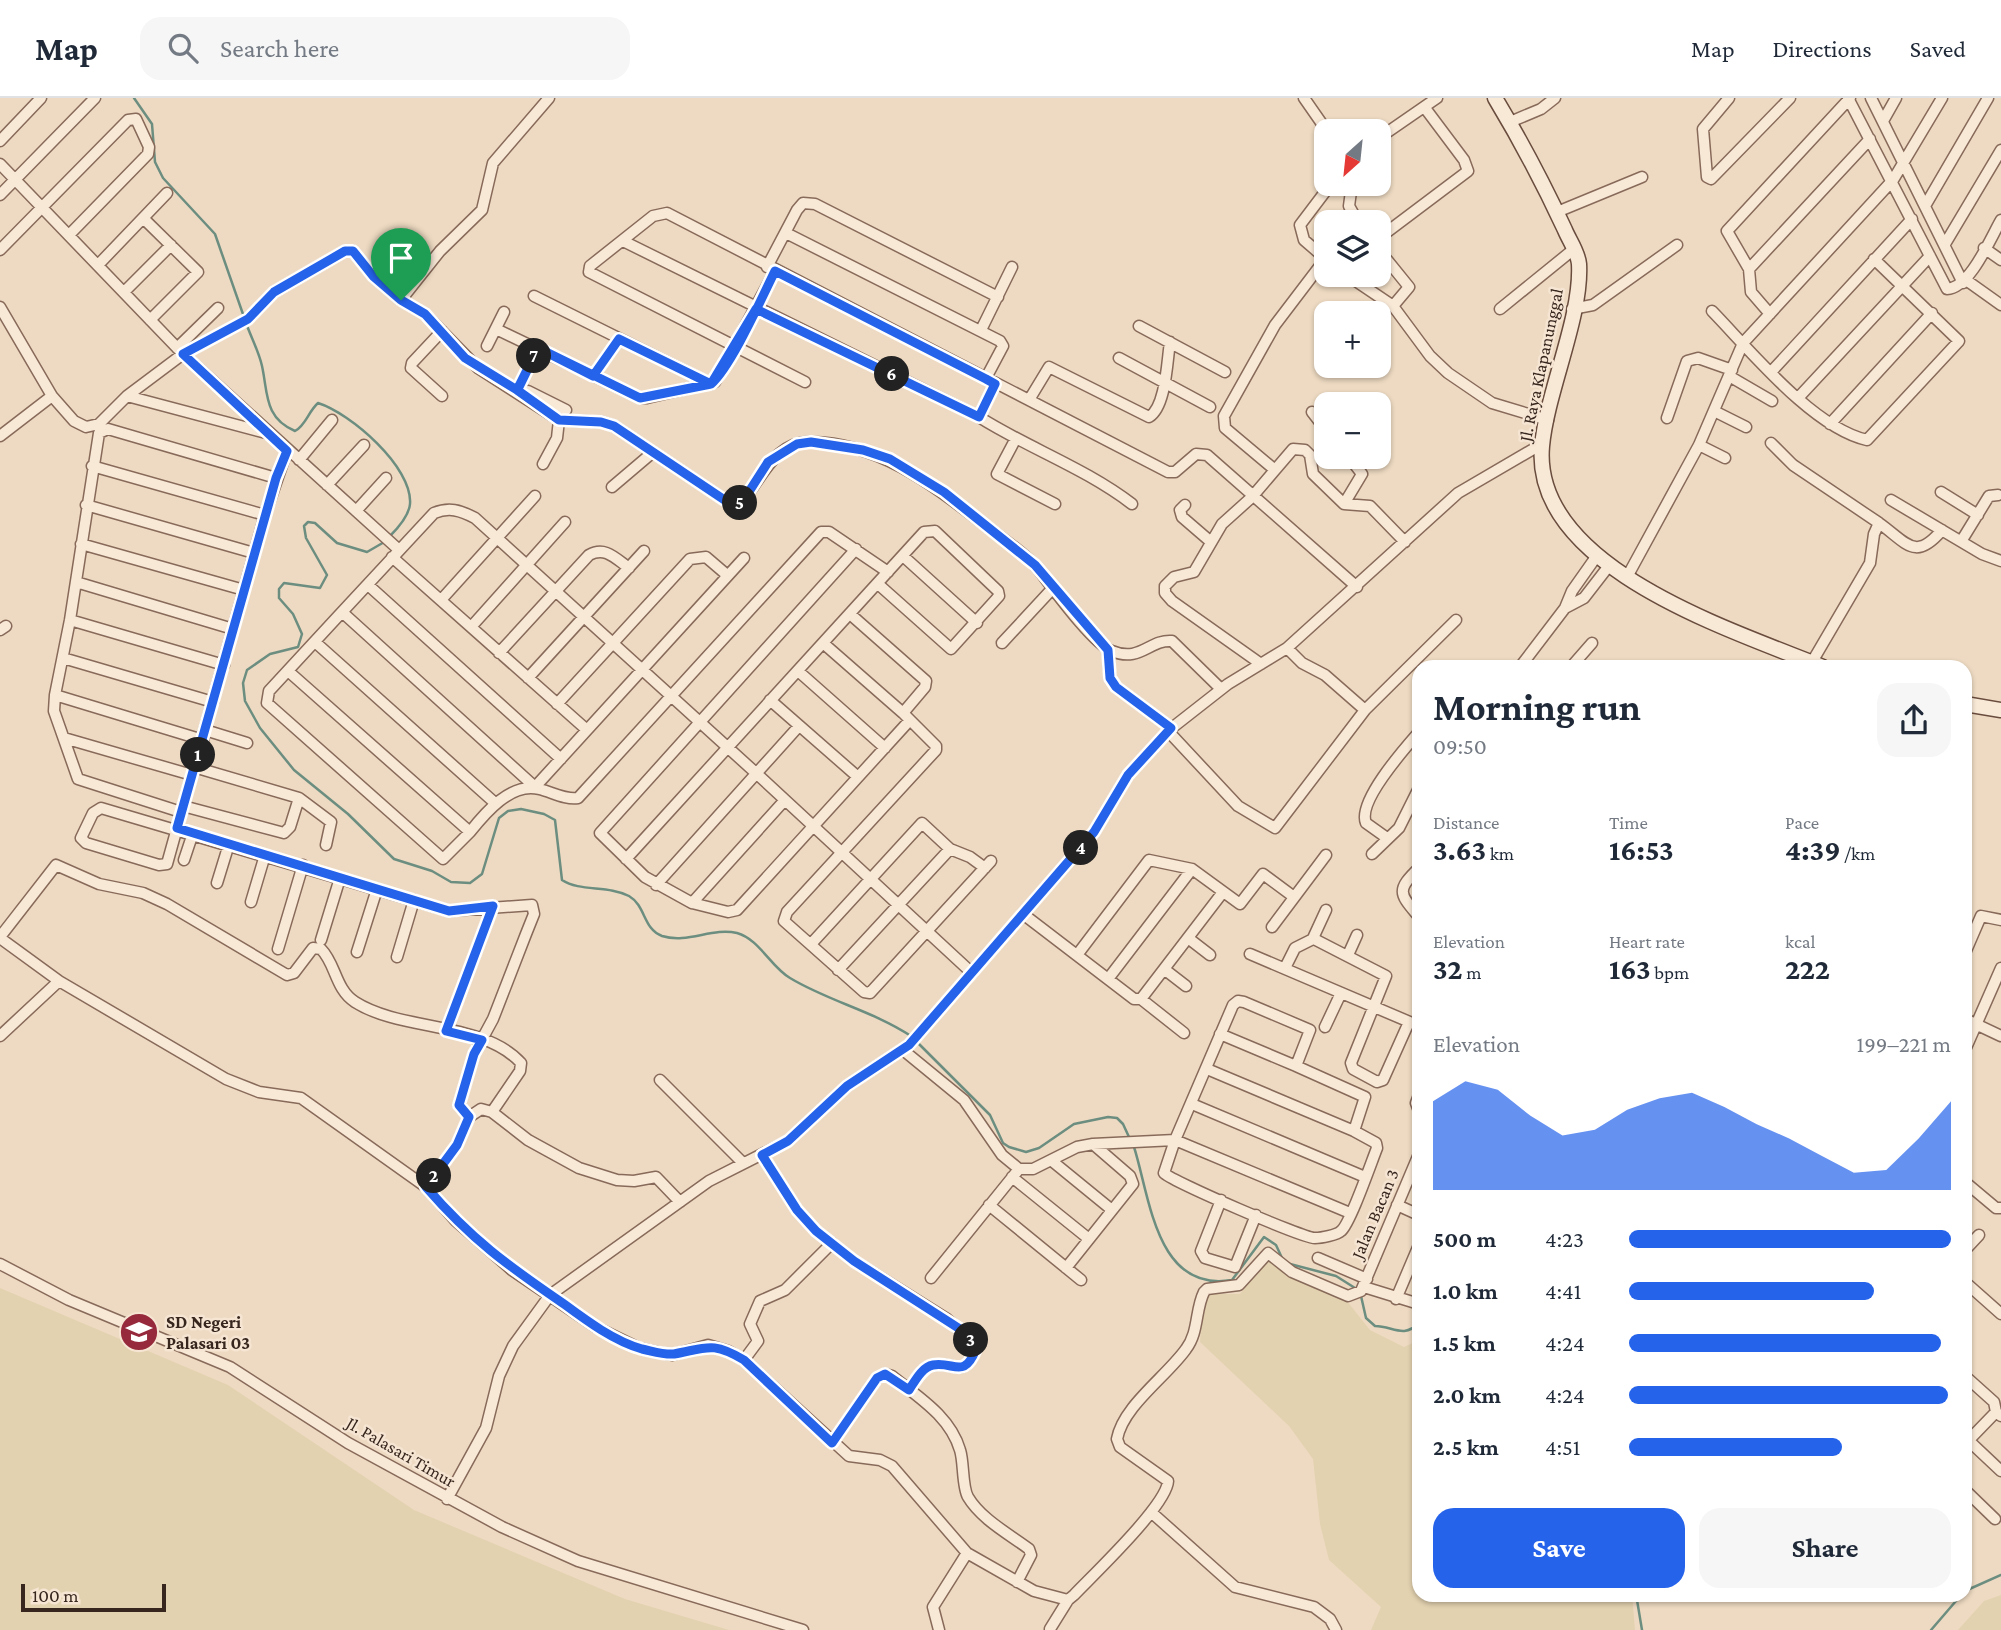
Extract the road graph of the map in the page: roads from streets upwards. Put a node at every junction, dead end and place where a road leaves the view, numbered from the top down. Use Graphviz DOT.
graph roads {
  1 [pos="41,98"];
  2 [pos="95,98"];
  3 [pos="550,98"];
  4 [pos="1304,98"];
  5 [pos="1437,98"];
  6 [pos="1495,98"];
  7 [pos="1555,98"];
  8 [pos="1729,98"];
  9 [pos="1790,98"];
  10 [pos="1849,98"];
  11 [pos="1871,98"];
  12 [pos="1896,98"];
  13 [pos="1942,98"];
  14 [pos="1988,98"];
  15 [pos="1425,108"];
  16 [pos="1319,119"];
  17 [pos="1883,121"];
  18 [pos="1510,122"];
  19 [pos="1391,130"];
  20 [pos="1870,139"];
  21 [pos="0,141"];
  22 [pos="2001,150"];
  23 [pos="0,164"];
  24 [pos="1902,166"];
  25 [pos="1642,177"];
  26 [pos="15,179"];
  27 [pos="1892,181"];
  28 [pos="167,193"];
  29 [pos="0,195"];
  30 [pos="1322,196"];
  31 [pos="41,206"];
  32 [pos="1925,206"];
  33 [pos="1557,212"];
  34 [pos="143,218"];
  35 [pos="1912,219"];
  36 [pos="2001,220"];
  37 [pos="1391,228"];
  38 [pos="786,233"];
  39 [pos="69,235"];
  40 [pos="623,241"];
  41 [pos="1945,244"];
  42 [pos="171,245"];
  43 [pos="1676,245"];
  44 [pos="1984,248"];
  45 [pos="1314,249"];
  46 [pos="1574,249"];
  47 [pos="0,250"];
  48 [pos="1930,256"];
  49 [pos="1874,260"];
  50 [pos="2001,260"];
  51 [pos="98,265"];
  52 [pos="1391,265"];
  53 [pos="1012,267"];
  54 [pos="771,269"];
  55 [pos="1749,269"];
  56 [pos="1314,275"];
  57 [pos="1965,281"];
  58 [pos="1902,286"];
  59 [pos="1365,287"];
  60 [pos="124,292"];
  61 [pos="534,296"];
  62 [pos="998,297"];
  63 [pos="401,300"];
  64 [pos="2001,305"];
  65 [pos="1393,306"];
  66 [pos="0,307"];
  67 [pos="218,308"];
  68 [pos="756,309"];
  69 [pos="1500,309"];
  70 [pos="1572,309"];
  71 [pos="1712,311"];
  72 [pos="504,312"];
  73 [pos="1932,313"];
  74 [pos="1770,314"];
  75 [pos="150,320"];
  76 [pos="1139,326"];
  77 [pos="496,329"];
  78 [pos="981,330"];
  79 [pos="442,331"];
  80 [pos="619,339"];
  81 [pos="1170,342"];
  82 [pos="1743,343"];
  83 [pos="487,346"];
  84 [pos="538,348"];
  85 [pos="735,348"];
  86 [pos="180,351"];
  87 [pos="1119,358"];
  88 [pos="1772,371"];
  89 [pos="1225,372"];
  90 [pos="1731,373"];
  91 [pos="593,376"];
  92 [pos="991,381"];
  93 [pos="805,382"];
  94 [pos="1165,383"];
  95 [pos="711,384"];
  96 [pos="518,389"];
  97 [pos="52,396"];
  98 [pos="127,396"];
  99 [pos="442,396"];
  100 [pos="1798,398"];
  101 [pos="1029,400"];
  102 [pos="1772,401"];
  103 [pos="1210,407"];
  104 [pos="1714,411"];
  105 [pos="1312,412"];
  106 [pos="1314,414"];
  107 [pos="562,415"];
  108 [pos="979,417"];
  109 [pos="1667,418"];
  110 [pos="332,420"];
  111 [pos="1548,420"];
  112 [pos="1830,424"];
  113 [pos="101,427"];
  114 [pos="1746,427"];
  115 [pos="271,434"];
  116 [pos="0,436"];
  117 [pos="1015,440"];
  118 [pos="1771,443"];
  119 [pos="1542,444"];
  120 [pos="364,445"];
  121 [pos="1699,446"];
  122 [pos="287,451"];
  123 [pos="652,453"];
  124 [pos="1725,458"];
  125 [pos="299,460"];
  126 [pos="543,464"];
  127 [pos="92,466"];
  128 [pos="1358,469"];
  129 [pos="1275,470"];
  130 [pos="276,478"];
  131 [pos="386,478"];
  132 [pos="327,485"];
  133 [pos="612,487"];
  134 [pos="1941,492"];
  135 [pos="1998,495"];
  136 [pos="535,496"];
  137 [pos="1252,497"];
  138 [pos="1891,500"];
  139 [pos="1055,504"];
  140 [pos="1132,504"];
  141 [pos="1344,504"];
  142 [pos="86,505"];
  143 [pos="1185,505"];
  144 [pos="356,511"];
  145 [pos="265,515"];
  146 [pos="1978,515"];
  147 [pos="565,522"];
  148 [pos="1879,523"];
  149 [pos="1942,530"];
  150 [pos="498,539"];
  151 [pos="1962,540"];
  152 [pos="1211,542"];
  153 [pos="1405,542"];
  154 [pos="81,544"];
  155 [pos="856,549"];
  156 [pos="394,550"];
  157 [pos="644,551"];
  158 [pos="254,553"];
  159 [pos="903,555"];
  160 [pos="1596,557"];
  161 [pos="744,558"];
  162 [pos="2001,561"];
  163 [pos="527,565"];
  164 [pos="1608,567"];
  165 [pos="629,568"];
  166 [pos="888,572"];
  167 [pos="727,575"];
  168 [pos="1628,577"];
  169 [pos="76,582"];
  170 [pos="878,584"];
  171 [pos="368,585"];
  172 [pos="1357,587"];
  173 [pos="1053,588"];
  174 [pos="244,590"];
  175 [pos="555,591"];
  176 [pos="441,600"];
  177 [pos="1565,608"];
  178 [pos="342,612"];
  179 [pos="850,614"];
  180 [pos="585,617"];
  181 [pos="70,620"];
  182 [pos="1456,620"];
  183 [pos="977,623"];
  184 [pos="471,627"];
  185 [pos="233,629"];
  186 [pos="315,642"];
  187 [pos="823,643"];
  188 [pos="1003,643"];
  189 [pos="1591,643"];
  190 [pos="613,644"];
  191 [pos="1287,648"];
  192 [pos="1108,650"];
  193 [pos="499,653"];
  194 [pos="63,659"];
  195 [pos="1416,660"];
  196 [pos="1528,660"];
  197 [pos="1577,660"];
  198 [pos="1806,660"];
  199 [pos="1821,660"];
  200 [pos="1261,664"];
  201 [pos="1412,664"];
  202 [pos="224,665"];
  203 [pos="642,668"];
  204 [pos="288,671"];
  205 [pos="798,671"];
  206 [pos="528,678"];
  207 [pos="1221,690"];
  208 [pos="55,695"];
  209 [pos="670,695"];
  210 [pos="771,700"];
  211 [pos="213,702"];
  212 [pos="557,704"];
  213 [pos="1972,705"];
  214 [pos="1365,710"];
  215 [pos="2001,710"];
  216 [pos="906,716"];
  217 [pos="699,723"];
  218 [pos="799,726"];
  219 [pos="1169,729"];
  220 [pos="586,730"];
  221 [pos="204,735"];
  222 [pos="64,738"];
  223 [pos="1412,740"];
  224 [pos="247,743"];
  225 [pos="726,748"];
  226 [pos="885,748"];
  227 [pos="561,759"];
  228 [pos="193,771"];
  229 [pos="757,774"];
  230 [pos="858,777"];
  231 [pos="535,788"];
  232 [pos="299,798"];
  233 [pos="784,801"];
  234 [pos="495,803"];
  235 [pos="1412,803"];
  236 [pos="182,809"];
  237 [pos="812,827"];
  238 [pos="177,828"];
  239 [pos="470,832"];
  240 [pos="192,833"];
  241 [pos="1387,838"];
  242 [pos="229,844"];
  243 [pos="326,845"];
  244 [pos="950,849"];
  245 [pos="840,852"];
  246 [pos="1372,854"];
  247 [pos="265,855"];
  248 [pos="1326,855"];
  249 [pos="626,859"];
  250 [pos="184,860"];
  251 [pos="303,865"];
  252 [pos="1192,869"];
  253 [pos="1412,875"];
  254 [pos="340,878"];
  255 [pos="869,878"];
  256 [pos="218,883"];
  257 [pos="656,885"];
  258 [pos="377,889"];
  259 [pos="1223,892"];
  260 [pos="1294,897"];
  261 [pos="414,900"];
  262 [pos="251,902"];
  263 [pos="692,903"];
  264 [pos="898,904"];
  265 [pos="493,906"];
  266 [pos="1412,909"];
  267 [pos="1326,911"];
  268 [pos="1023,914"];
  269 [pos="2001,920"];
  270 [pos="1272,927"];
  271 [pos="926,930"];
  272 [pos="1357,935"];
  273 [pos="0,937"];
  274 [pos="1972,937"];
  275 [pos="1188,938"];
  276 [pos="1315,938"];
  277 [pos="321,940"];
  278 [pos="811,944"];
  279 [pos="278,950"];
  280 [pos="357,952"];
  281 [pos="1250,954"];
  282 [pos="1077,955"];
  283 [pos="1210,955"];
  284 [pos="1348,955"];
  285 [pos="397,957"];
  286 [pos="1284,968"];
  287 [pos="2001,968"];
  288 [pos="1164,969"];
  289 [pos="838,970"];
  290 [pos="972,973"];
  291 [pos="1108,979"];
  292 [pos="59,981"];
  293 [pos="1186,986"];
  294 [pos="1340,993"];
  295 [pos="1141,999"];
  296 [pos="1374,1007"];
  297 [pos="1972,1022"];
  298 [pos="1412,1023"];
  299 [pos="1977,1025"];
  300 [pos="1325,1027"];
  301 [pos="1412,1028"];
  302 [pos="446,1031"];
  303 [pos="1184,1033"];
  304 [pos="1220,1034"];
  305 [pos="1972,1035"];
  306 [pos="0,1036"];
  307 [pos="2001,1036"];
  308 [pos="482,1040"];
  309 [pos="906,1048"];
  310 [pos="1296,1066"];
  311 [pos="1207,1069"];
  312 [pos="660,1080"];
  313 [pos="1377,1082"];
  314 [pos="1365,1097"];
  315 [pos="1192,1104"];
  316 [pos="492,1112"];
  317 [pos="469,1117"];
  318 [pos="1354,1130"];
  319 [pos="1175,1140"];
  320 [pos="1093,1144"];
  321 [pos="762,1155"];
  322 [pos="1052,1161"];
  323 [pos="742,1162"];
  324 [pos="1412,1170"];
  325 [pos="1016,1173"];
  326 [pos="1365,1177"];
  327 [pos="426,1187"];
  328 [pos="1972,1188"];
  329 [pos="1221,1200"];
  330 [pos="680,1202"];
  331 [pos="989,1205"];
  332 [pos="1397,1205"];
  333 [pos="2001,1208"];
  334 [pos="1112,1210"];
  335 [pos="1412,1212"];
  336 [pos="1350,1213"];
  337 [pos="1256,1215"];
  338 [pos="1979,1235"];
  339 [pos="1089,1239"];
  340 [pos="1972,1242"];
  341 [pos="832,1243"];
  342 [pos="1318,1258"];
  343 [pos="1412,1261"];
  344 [pos="0,1264"];
  345 [pos="1066,1268"];
  346 [pos="931,1278"];
  347 [pos="1081,1280"];
  348 [pos="1362,1288"];
  349 [pos="1972,1288"];
  350 [pos="550,1295"];
  351 [pos="1396,1299"];
  352 [pos="1412,1302"];
  353 [pos="2001,1314"];
  354 [pos="744,1360"];
  355 [pos="1972,1382"];
  356 [pos="909,1390"];
  357 [pos="1999,1414"];
  358 [pos="1972,1435"];
  359 [pos="1972,1442"];
  360 [pos="832,1443"];
  361 [pos="2001,1471"];
  362 [pos="1972,1497"];
  363 [pos="447,1499"];
  364 [pos="1151,1512"];
  365 [pos="1996,1519"];
  366 [pos="967,1553"];
  367 [pos="1017,1582"];
  368 [pos="1068,1600"];
  369 [pos="1050,1629"];
  370 [pos="803,1630"];
  371 [pos="939,1630"];
  372 [pos="1336,1630"];
  1 -- 21 [label="street"];
  2 -- 26 [label="street"];
  3 -- 63 [label="street"];
  4 -- 16 [label="street"];
  5 -- 15 [label="street"];
  6 -- 18 [label="street, Jl. Raya Klapanunggal"];
  7 -- 18 [label="street"];
  8 -- 9 [label="street"];
  10 -- 20 [label="street"];
  10 -- 55 [label="street"];
  11 -- 17 [label="street"];
  12 -- 17 [label="street"];
  13 -- 24 [label="street"];
  14 -- 32 [label="street"];
  15 -- 19 [label="street"];
  15 -- 37 [label="street"];
  17 -- 24 [label="street"];
  18 -- 33 [label="street, Jl. Raya Klapanunggal"];
  20 -- 27 [label="street"];
  20 -- 55 [label="street"];
  22 -- 41 [label="street"];
  23 -- 26 [label="street"];
  24 -- 27 [label="street"];
  24 -- 32 [label="street"];
  25 -- 33 [label="street"];
  26 -- 29 [label="street"];
  26 -- 31 [label="street"];
  27 -- 35 [label="street"];
  27 -- 74 [label="street"];
  28 -- 34 [label="street"];
  30 -- 45 [label="street"];
  31 -- 39 [label="street"];
  31 -- 39 [label="street"];
  31 -- 47 [label="street"];
  32 -- 41 [label="street"];
  33 -- 46 [label="street, Jl. Raya Klapanunggal"];
  34 -- 42 [label="street"];
  34 -- 51 [label="street"];
  35 -- 48 [label="street"];
  35 -- 49 [label="street"];
  36 -- 44 [label="street"];
  38 -- 54 [label="street"];
  38 -- 62 [label="street"];
  38 -- 78 [label="street"];
  39 -- 51 [label="street"];
  40 -- 54 [label="street"];
  40 -- 68 [label="street"];
  40 -- 85 [label="street"];
  41 -- 57 [label="street"];
  42 -- 60 [label="street"];
  42 -- 75 [label="street"];
  43 -- 70 [label="street"];
  44 -- 50 [label="street"];
  44 -- 57 [label="street"];
  46 -- 69 [label="street"];
  46 -- 70 [label="street, Jl. Raya Klapanunggal"];
  48 -- 57 [label="street"];
  48 -- 58 [label="street"];
  49 -- 58 [label="street"];
  49 -- 88 [label="street"];
  51 -- 60 [label="street"];
  52 -- 65 [label="street"];
  53 -- 62 [label="street"];
  54 -- 68 [label="street"];
  54 -- 92 [label="street"];
  55 -- 74 [label="street"];
  56 -- 129 [label="street"];
  57 -- 64 [label="street"];
  58 -- 73 [label="street"];
  58 -- 100 [label="street"];
  59 -- 65 [label="street"];
  60 -- 75 [label="street"];
  61 -- 80 [label="street"];
  62 -- 78 [label="street"];
  63 -- 79 [label="street"];
  63 -- 86 [label="street"];
  65 -- 111 [label="street"];
  66 -- 97 [label="street"];
  67 -- 86 [label="street"];
  68 -- 85 [label="street"];
  68 -- 108 [label="street"];
  70 -- 111 [label="street, Jl. Raya Klapanunggal"];
  71 -- 82 [label="street"];
  72 -- 77 [label="street"];
  73 -- 112 [label="street"];
  73 -- 112 [label="street"];
  74 -- 82 [label="street"];
  75 -- 86 [label="street"];
  76 -- 81 [label="street"];
  77 -- 83 [label="street"];
  77 -- 84 [label="street"];
  78 -- 92 [label="street"];
  79 -- 96 [label="street"];
  79 -- 99 [label="street"];
  80 -- 91 [label="street"];
  80 -- 95 [label="street"];
  81 -- 89 [label="street"];
  81 -- 94 [label="street"];
  82 -- 88 [label="street"];
  82 -- 90 [label="street"];
  84 -- 91 [label="street"];
  84 -- 96 [label="street"];
  85 -- 93 [label="street"];
  85 -- 95 [label="street"];
  86 -- 98 [label="street"];
  86 -- 115 [label="street"];
  87 -- 94 [label="street"];
  88 -- 100 [label="street"];
  90 -- 102 [label="street"];
  90 -- 104 [label="street"];
  90 -- 109 [label="street"];
  91 -- 95 [label="street"];
  92 -- 101 [label="street"];
  92 -- 108 [label="street"];
  94 -- 101 [label="street"];
  94 -- 103 [label="street"];
  96 -- 107 [label="street"];
  97 -- 113 [label="street"];
  97 -- 116 [label="street"];
  98 -- 113 [label="street"];
  98 -- 115 [label="street"];
  100 -- 112 [label="street"];
  101 -- 137 [label="street"];
  104 -- 114 [label="street"];
  104 -- 121 [label="street"];
  105 -- 106 [label="street"];
  107 -- 123 [label="street"];
  107 -- 126 [label="street"];
  108 -- 117 [label="street"];
  110 -- 125 [label="street"];
  111 -- 119 [label="street, Jl. Raya Klapanunggal"];
  113 -- 127 [label="street"];
  113 -- 130 [label="street"];
  115 -- 122 [label="street"];
  117 -- 139 [label="street"];
  117 -- 140 [label="street"];
  118 -- 148 [label="street"];
  119 -- 153 [label="street"];
  119 -- 160 [label="street, Jl. Raya Klapanunggal"];
  120 -- 132 [label="street"];
  121 -- 124 [label="street"];
  121 -- 168 [label="street"];
  122 -- 125 [label="street"];
  122 -- 130 [label="street"];
  123 -- 133 [label="street"];
  123 -- 173 [label="street"];
  125 -- 132 [label="street"];
  127 -- 142 [label="street"];
  127 -- 145 [label="street"];
  128 -- 141 [label="street"];
  129 -- 137 [label="street"];
  129 -- 141 [label="street"];
  130 -- 145 [label="street"];
  131 -- 144 [label="street"];
  132 -- 144 [label="street"];
  134 -- 146 [label="street"];
  135 -- 146 [label="street"];
  136 -- 150 [label="street"];
  137 -- 152 [label="street"];
  137 -- 172 [label="street"];
  138 -- 149 [label="street"];
  141 -- 153 [label="street"];
  142 -- 154 [label="street"];
  142 -- 158 [label="street"];
  143 -- 152 [label="street"];
  144 -- 156 [label="street"];
  145 -- 158 [label="street"];
  146 -- 151 [label="street"];
  147 -- 163 [label="street"];
  148 -- 149 [label="street"];
  148 -- 199 [label="street"];
  149 -- 151 [label="street"];
  150 -- 156 [label="street"];
  150 -- 163 [label="street"];
  150 -- 176 [label="street"];
  151 -- 162 [label="street"];
  152 -- 200 [label="street"];
  153 -- 172 [label="street"];
  154 -- 169 [label="street"];
  154 -- 174 [label="street"];
  155 -- 166 [label="street"];
  155 -- 209 [label="street"];
  155 -- 217 [label="street"];
  156 -- 171 [label="street"];
  156 -- 176 [label="street"];
  157 -- 165 [label="street"];
  158 -- 174 [label="street"];
  159 -- 166 [label="street"];
  159 -- 183 [label="street"];
  159 -- 183 [label="street"];
  160 -- 164 [label="street, Jl. Raya Klapanunggal"];
  160 -- 177 [label="street"];
  161 -- 167 [label="street"];
  163 -- 175 [label="street"];
  163 -- 184 [label="street"];
  164 -- 168 [label="street, Jl. Raya Klapanunggal"];
  164 -- 177 [label="street"];
  165 -- 175 [label="street"];
  165 -- 180 [label="street"];
  166 -- 170 [label="street"];
  167 -- 190 [label="street"];
  167 -- 203 [label="street"];
  168 -- 198 [label="street, Jl. Raya Klapanunggal"];
  169 -- 181 [label="street"];
  169 -- 185 [label="street"];
  170 -- 179 [label="street"];
  170 -- 183 [label="street"];
  171 -- 178 [label="street"];
  171 -- 227 [label="street"];
  172 -- 191 [label="street"];
  173 -- 188 [label="street"];
  173 -- 192 [label="street"];
  174 -- 185 [label="street"];
  175 -- 180 [label="street"];
  175 -- 193 [label="street"];
  176 -- 184 [label="street"];
  177 -- 196 [label="street"];
  178 -- 186 [label="street"];
  178 -- 231 [label="street"];
  179 -- 187 [label="street"];
  179 -- 216 [label="street"];
  180 -- 190 [label="street"];
  180 -- 206 [label="street"];
  181 -- 194 [label="street"];
  181 -- 202 [label="street"];
  182 -- 195 [label="street"];
  184 -- 193 [label="street"];
  185 -- 202 [label="street"];
  186 -- 204 [label="street"];
  186 -- 234 [label="street"];
  187 -- 205 [label="street"];
  187 -- 216 [label="street"];
  189 -- 197 [label="street"];
  190 -- 203 [label="street"];
  190 -- 212 [label="street"];
  191 -- 200 [label="street"];
  191 -- 214 [label="street"];
  192 -- 207 [label="street"];
  192 -- 219 [label="street"];
  193 -- 206 [label="street"];
  194 -- 208 [label="street"];
  194 -- 211 [label="street"];
  200 -- 207 [label="street"];
  201 -- 214 [label="street"];
  202 -- 211 [label="street"];
  203 -- 209 [label="street"];
  203 -- 220 [label="street"];
  204 -- 239 [label="street"];
  204 -- 239 [label="street"];
  205 -- 210 [label="street"];
  205 -- 226 [label="street"];
  206 -- 212 [label="street"];
  207 -- 219 [label="street"];
  208 -- 221 [label="street"];
  208 -- 222 [label="street"];
  209 -- 217 [label="street"];
  209 -- 231 [label="street"];
  210 -- 218 [label="street"];
  210 -- 225 [label="street"];
  211 -- 221 [label="street"];
  212 -- 220 [label="street"];
  213 -- 215 [label="street"];
  214 -- 219 [label="street"];
  216 -- 226 [label="street"];
  216 -- 245 [label="street"];
  217 -- 225 [label="street"];
  217 -- 249 [label="street"];
  218 -- 229 [label="street"];
  218 -- 230 [label="street"];
  219 -- 268 [label="street"];
  220 -- 227 [label="street"];
  221 -- 224 [label="street"];
  221 -- 228 [label="street"];
  222 -- 228 [label="street"];
  222 -- 236 [label="street"];
  223 -- 241 [label="street"];
  225 -- 229 [label="street"];
  225 -- 249 [label="street"];
  226 -- 230 [label="street"];
  227 -- 231 [label="street"];
  228 -- 232 [label="street"];
  228 -- 236 [label="street"];
  229 -- 233 [label="street"];
  229 -- 257 [label="street"];
  230 -- 237 [label="street"];
  231 -- 234 [label="street"];
  232 -- 236 [label="street"];
  232 -- 243 [label="street"];
  233 -- 237 [label="street"];
  233 -- 263 [label="street"];
  234 -- 239 [label="street"];
  235 -- 241 [label="street"];
  236 -- 238 [label="street"];
  237 -- 245 [label="street"];
  237 -- 263 [label="street"];
  238 -- 238 [label="street"];
  238 -- 240 [label="street"];
  240 -- 242 [label="street"];
  240 -- 250 [label="street"];
  241 -- 246 [label="street"];
  242 -- 247 [label="street"];
  242 -- 256 [label="street"];
  244 -- 255 [label="street"];
  244 -- 264 [label="street"];
  244 -- 271 [label="street"];
  245 -- 255 [label="street"];
  245 -- 278 [label="street"];
  247 -- 251 [label="street"];
  247 -- 262 [label="street"];
  248 -- 260 [label="street"];
  249 -- 257 [label="street"];
  251 -- 254 [label="street"];
  251 -- 279 [label="street"];
  252 -- 259 [label="street"];
  252 -- 282 [label="street"];
  252 -- 291 [label="street"];
  253 -- 266 [label="street"];
  254 -- 258 [label="street"];
  254 -- 277 [label="street"];
  255 -- 264 [label="street"];
  255 -- 278 [label="street"];
  257 -- 263 [label="street"];
  258 -- 261 [label="street"];
  258 -- 280 [label="street"];
  259 -- 260 [label="street"];
  259 -- 275 [label="street"];
  260 -- 270 [label="street"];
  261 -- 265 [label="street"];
  261 -- 285 [label="street"];
  264 -- 271 [label="street"];
  264 -- 289 [label="street"];
  265 -- 302 [label="street"];
  265 -- 308 [label="street"];
  267 -- 276 [label="street"];
  268 -- 282 [label="street"];
  268 -- 290 [label="street"];
  269 -- 274 [label="street"];
  271 -- 289 [label="street"];
  271 -- 290 [label="street"];
  272 -- 284 [label="street"];
  273 -- 292 [label="street"];
  273 -- 302 [label="street"];
  275 -- 283 [label="street"];
  275 -- 288 [label="street"];
  276 -- 284 [label="street"];
  276 -- 286 [label="street"];
  278 -- 289 [label="street"];
  281 -- 286 [label="street"];
  282 -- 291 [label="street"];
  284 -- 296 [label="street"];
  286 -- 294 [label="street"];
  287 -- 299 [label="street"];
  288 -- 293 [label="street"];
  288 -- 295 [label="street"];
  290 -- 309 [label="street"];
  291 -- 295 [label="street"];
  292 -- 306 [label="street"];
  292 -- 327 [label="street"];
  294 -- 296 [label="street"];
  294 -- 300 [label="street"];
  295 -- 303 [label="street"];
  296 -- 298 [label="street"];
  296 -- 313 [label="street"];
  297 -- 299 [label="street"];
  299 -- 305 [label="street"];
  299 -- 307 [label="street"];
  301 -- 313 [label="street"];
  302 -- 308 [label="street"];
  304 -- 310 [label="street"];
  304 -- 310 [label="street"];
  304 -- 311 [label="street"];
  308 -- 316 [label="street"];
  308 -- 317 [label="street"];
  309 -- 321 [label="street"];
  309 -- 325 [label="street"];
  310 -- 314 [label="street"];
  311 -- 315 [label="street"];
  311 -- 318 [label="street"];
  312 -- 323 [label="street"];
  313 -- 314 [label="street"];
  314 -- 318 [label="street"];
  315 -- 319 [label="street"];
  315 -- 326 [label="street"];
  316 -- 317 [label="street"];
  316 -- 330 [label="street"];
  317 -- 327 [label="street"];
  318 -- 326 [label="street"];
  319 -- 320 [label="street"];
  319 -- 329 [label="street"];
  319 -- 336 [label="street"];
  320 -- 322 [label="street"];
  320 -- 334 [label="street"];
  321 -- 323 [label="street"];
  321 -- 341 [label="street"];
  322 -- 325 [label="street"];
  322 -- 334 [label="street"];
  323 -- 330 [label="street"];
  324 -- 332 [label="street, Jalan Bacan 3"];
  325 -- 331 [label="street"];
  325 -- 339 [label="street"];
  326 -- 336 [label="street"];
  327 -- 350 [label="street"];
  328 -- 333 [label="street"];
  329 -- 337 [label="street"];
  329 -- 337 [label="street"];
  330 -- 350 [label="street"];
  331 -- 345 [label="street"];
  331 -- 346 [label="street"];
  332 -- 335 [label="street"];
  332 -- 348 [label="street, Jalan Bacan 3"];
  334 -- 339 [label="street"];
  336 -- 337 [label="street"];
  338 -- 340 [label="street"];
  339 -- 345 [label="street"];
  341 -- 354 [label="street"];
  341 -- 356 [label="street"];
  342 -- 348 [label="street"];
  343 -- 351 [label="street"];
  344 -- 363 [label="street, Jl. Palasari Timur"];
  345 -- 347 [label="street"];
  348 -- 351 [label="street"];
  348 -- 364 [label="street"];
  349 -- 353 [label="street"];
  350 -- 354 [label="street"];
  350 -- 363 [label="street"];
  351 -- 352 [label="street"];
  354 -- 360 [label="street"];
  355 -- 357 [label="street"];
  356 -- 360 [label="street"];
  356 -- 367 [label="street"];
  357 -- 358 [label="street"];
  359 -- 361 [label="street"];
  360 -- 366 [label="street"];
  362 -- 365 [label="street"];
  363 -- 370 [label="street, Jl. Palasari Timur"];
  364 -- 368 [label="street"];
  364 -- 372 [label="street"];
  366 -- 367 [label="street"];
  366 -- 371 [label="street"];
  367 -- 368 [label="street"];
  368 -- 369 [label="street"];
}
